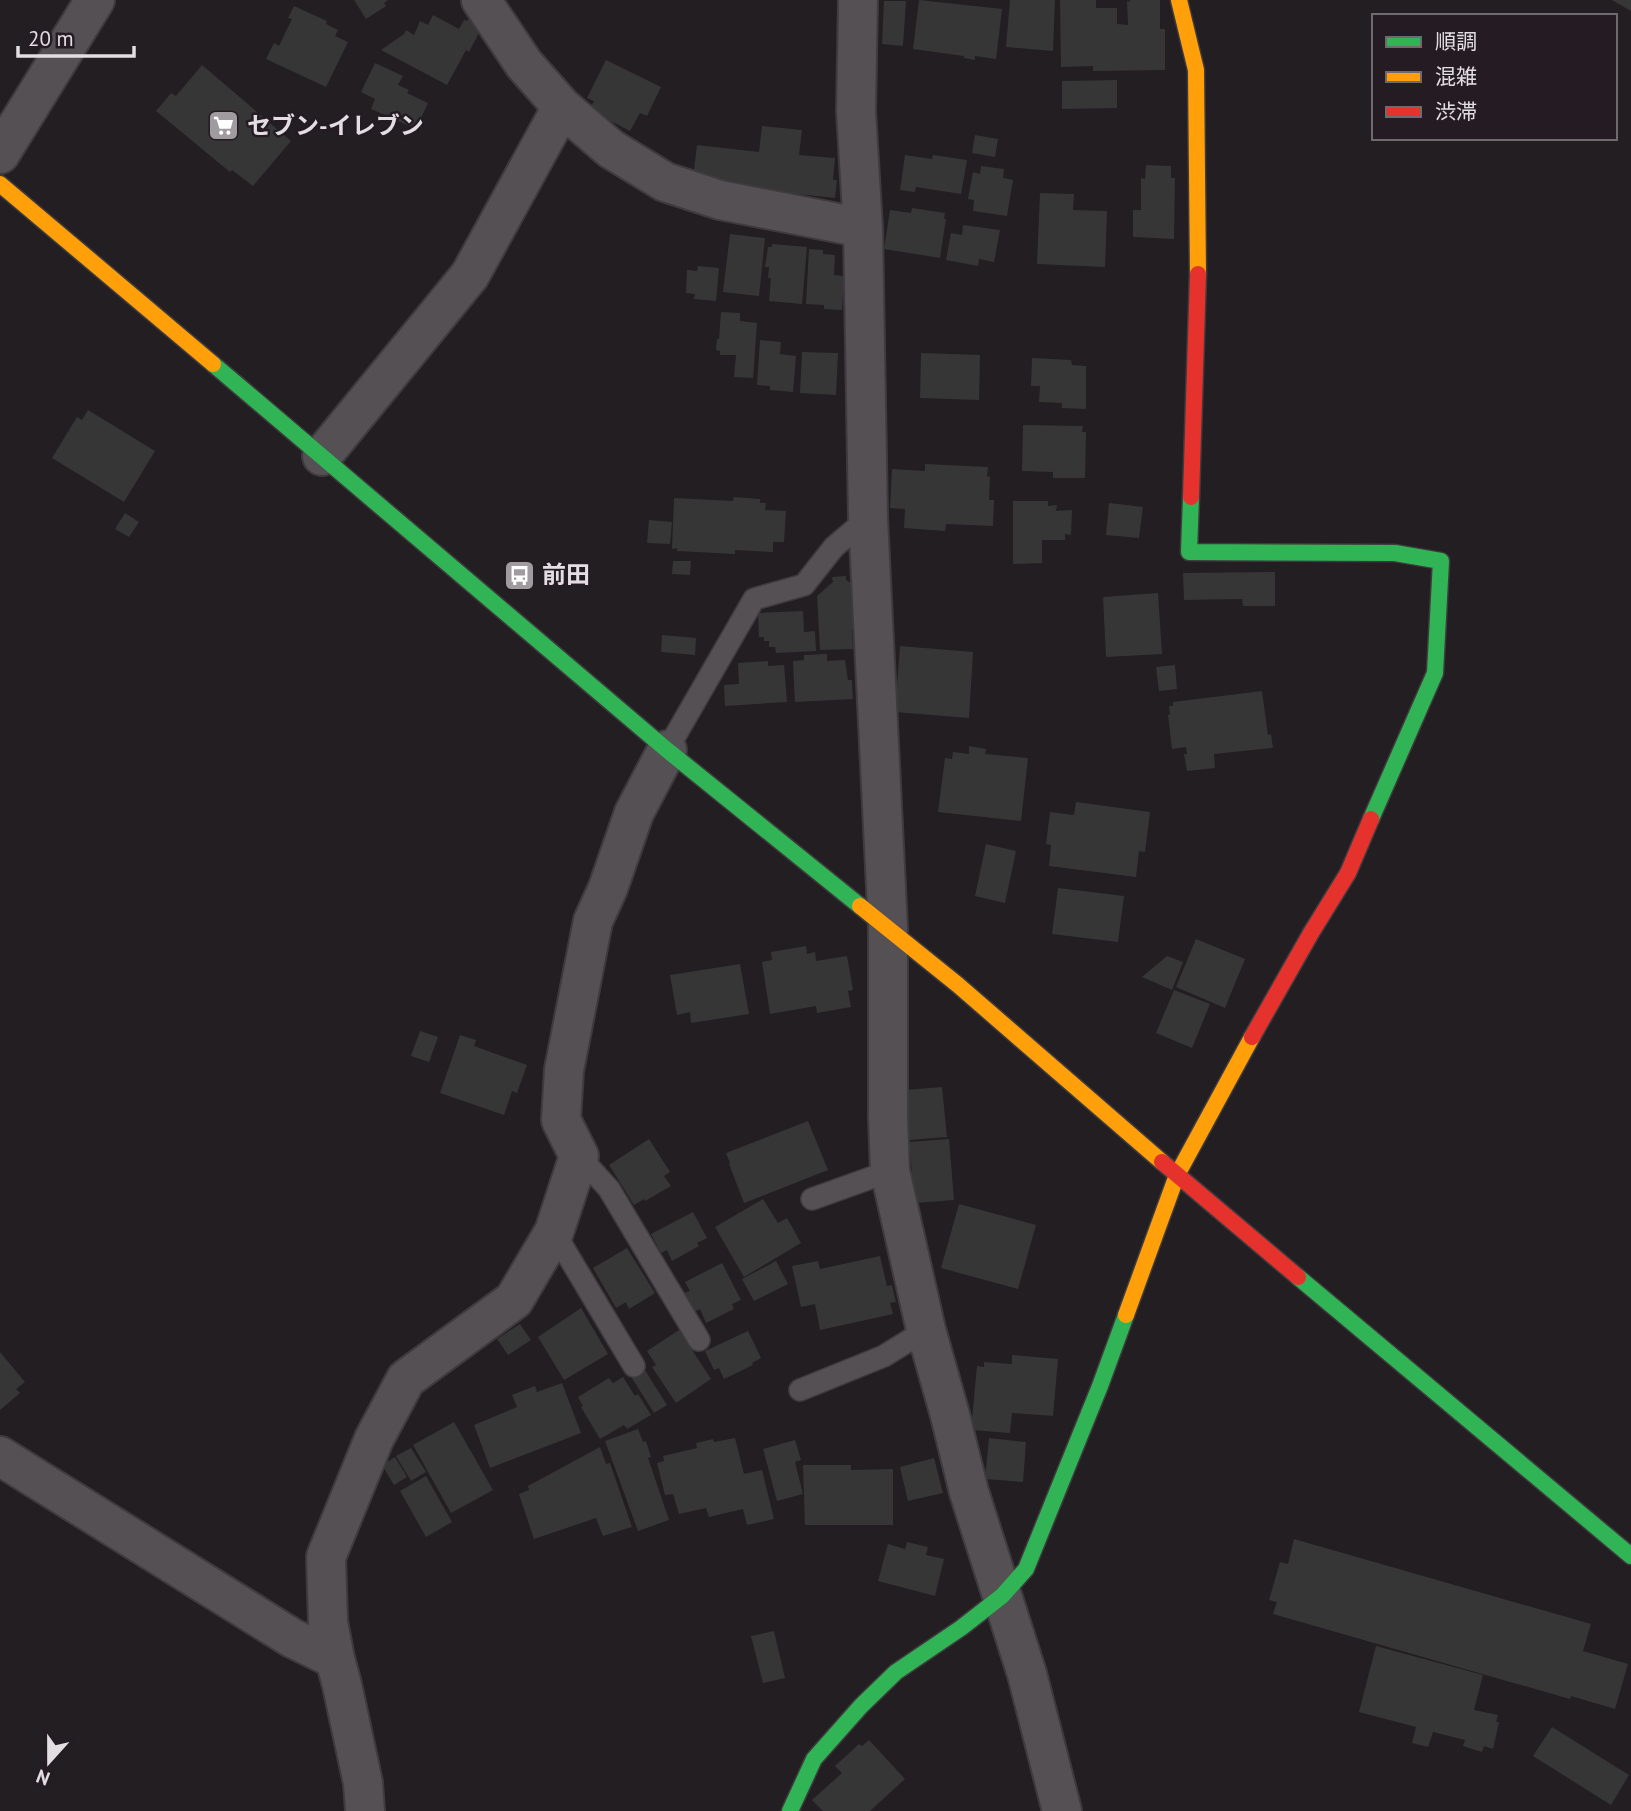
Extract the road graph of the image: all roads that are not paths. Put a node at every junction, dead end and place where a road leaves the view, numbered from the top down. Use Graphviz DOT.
graph roads {
  1 [pos="94,0"];
  2 [pos="481,0"];
  3 [pos="858,0"];
  4 [pos="1178,0"];
  5 [pos="562,107"];
  6 [pos="0,154"];
  7 [pos="0,184"];
  8 [pos="863,228"];
  9 [pos="322,456"];
  10 [pos="868,518"];
  11 [pos="667,750"];
  12 [pos="888,929"];
  13 [pos="579,1156"];
  14 [pos="890,1171"];
  15 [pos="1177,1175"];
  16 [pos="813,1199"];
  17 [pos="554,1231"];
  18 [pos="926,1330"];
  19 [pos="699,1340"];
  20 [pos="634,1366"];
  21 [pos="800,1390"];
  22 [pos="0,1456"];
  23 [pos="1631,1556"];
  24 [pos="1002,1596"];
  25 [pos="334,1660"];
  26 [pos="365,1811"];
  27 [pos="790,1811"];
  28 [pos="1062,1811"];
  1 -- 6 [label="street"];
  2 -- 5 [label="street"];
  3 -- 8 [label="street"];
  4 -- 15 [label="street"];
  5 -- 8 [label="street"];
  5 -- 9 [label="street"];
  7 -- 9 [label="street"];
  8 -- 10 [label="street"];
  9 -- 11 [label="street"];
  10 -- 11 [label="lane"];
  10 -- 12 [label="street"];
  11 -- 12 [label="street"];
  11 -- 13 [label="street"];
  12 -- 14 [label="street"];
  12 -- 15 [label="street"];
  13 -- 17 [label="street"];
  13 -- 19 [label="lane"];
  14 -- 16 [label="lane"];
  14 -- 18 [label="street"];
  15 -- 23 [label="street"];
  15 -- 24 [label="street"];
  17 -- 20 [label="lane"];
  17 -- 25 [label="street"];
  18 -- 21 [label="lane"];
  18 -- 24 [label="street"];
  22 -- 25 [label="street"];
  24 -- 27 [label="street"];
  24 -- 28 [label="street"];
  25 -- 26 [label="street"];
}
